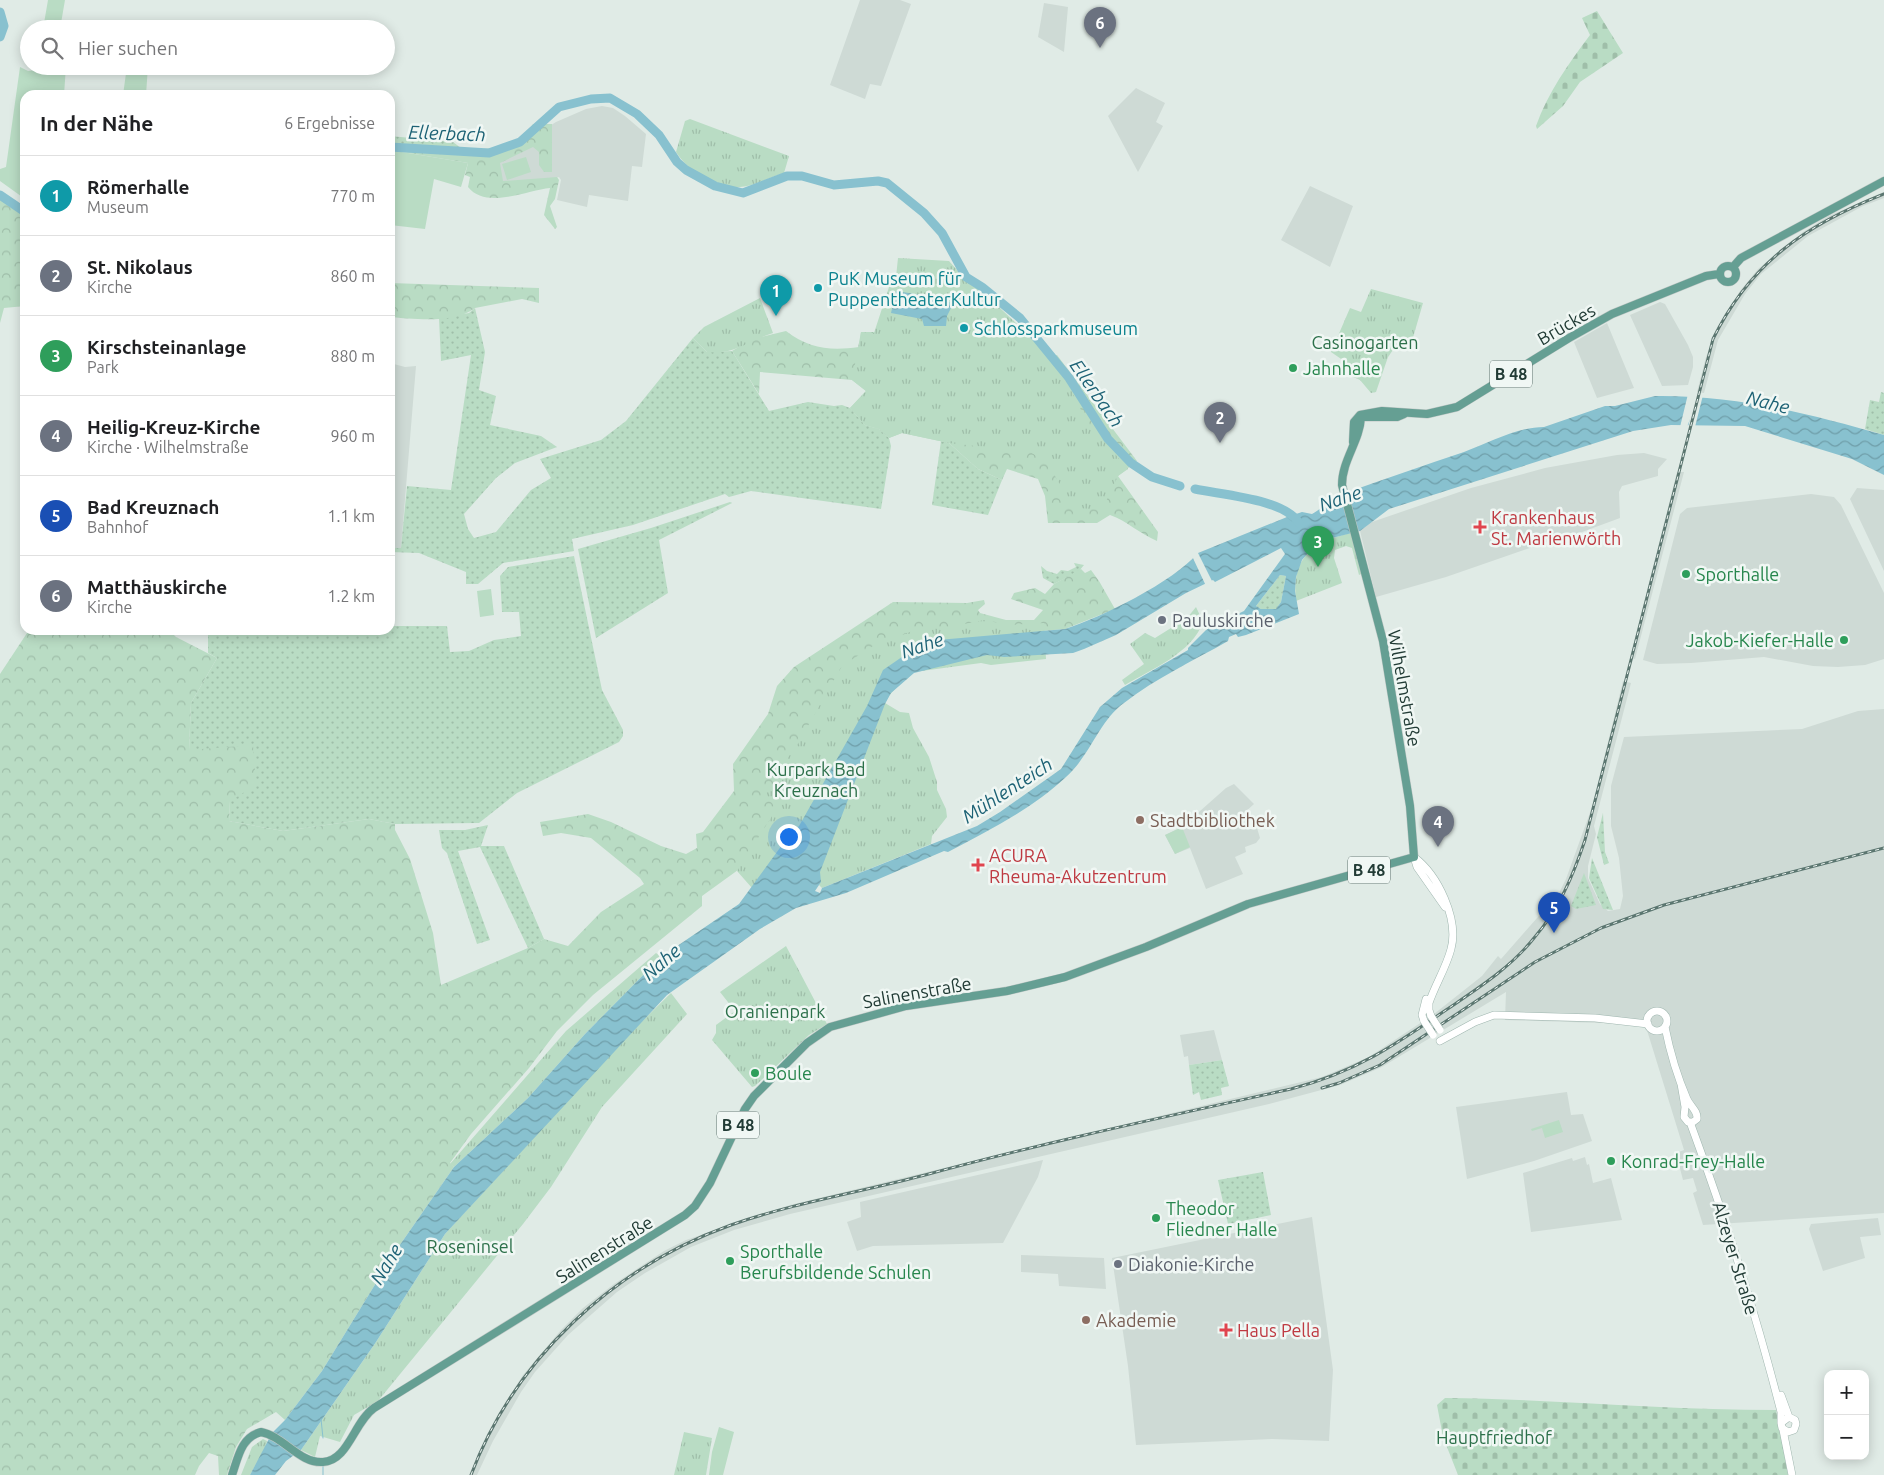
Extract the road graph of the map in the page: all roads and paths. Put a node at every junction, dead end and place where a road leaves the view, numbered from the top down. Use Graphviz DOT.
graph roads {
  1 [pos="1884,180"];
  2 [pos="1733,267"];
  3 [pos="1719,274"];
  4 [pos="1404,414"];
  5 [pos="1354,438"];
  6 [pos="1416,856"];
  7 [pos="1439,977"];
  8 [pos="1648,1020"];
  9 [pos="1662,1029"];
  10 [pos="1440,1030"];
  11 [pos="1449,1037"];
  12 [pos="1440,1041"];
  13 [pos="1689,1110"];
  14 [pos="1692,1121"];
  15 [pos="1768,1362"];
  16 [pos="1789,1417"];
  17 [pos="1782,1427"];
  18 [pos="1792,1431"];
  19 [pos="1790,1456"];
  20 [pos="232,1475"];
  21 [pos="1792,1475"];
  1 -- 2 [label="main road"];
  2 -- 3 [label="main road"];
  2 -- 3 [label="main road"];
  3 -- 4 [label="main road, Brückes / B 48"];
  4 -- 5 [label="main road, Brückes / B 48"];
  4 -- 5 [label="main road, Brückes"];
  5 -- 6 [label="main road, Wilhelmstraße / B 48"];
  6 -- 7 [label="main road, Wilhelmstraße"];
  6 -- 20 [label="main road, Salinenstraße / B 48"];
  7 -- 10 [label="main road, Wilhelmstraße, bridge"];
  7 -- 12 [label="main road, Wilhelmstraße, bridge"];
  8 -- 9 [label="main road"];
  8 -- 9 [label="main road"];
  8 -- 11 [label="main road"];
  9 -- 13 [label="main road, Alzeyer Straße"];
  10 -- 11 [label="main road"];
  10 -- 12 [label="main road"];
  11 -- 12 [label="main road"];
  13 -- 14 [label="main road, Alzeyer Straße"];
  13 -- 14 [label="main road, Alzeyer Straße"];
  14 -- 15 [label="main road, Alzeyer Straße"];
  15 -- 16 [label="main road, Alzeyer Straße"];
  15 -- 17 [label="main road, Alzeyer Straße"];
  16 -- 17 [label="main road"];
  16 -- 18 [label="main road, Alzeyer Straße"];
  17 -- 18 [label="main road"];
  17 -- 19 [label="main road, Alzeyer Straße"];
  18 -- 19 [label="main road, Alzeyer Straße"];
  19 -- 21 [label="main road, Alzeyer Straße"];
}
